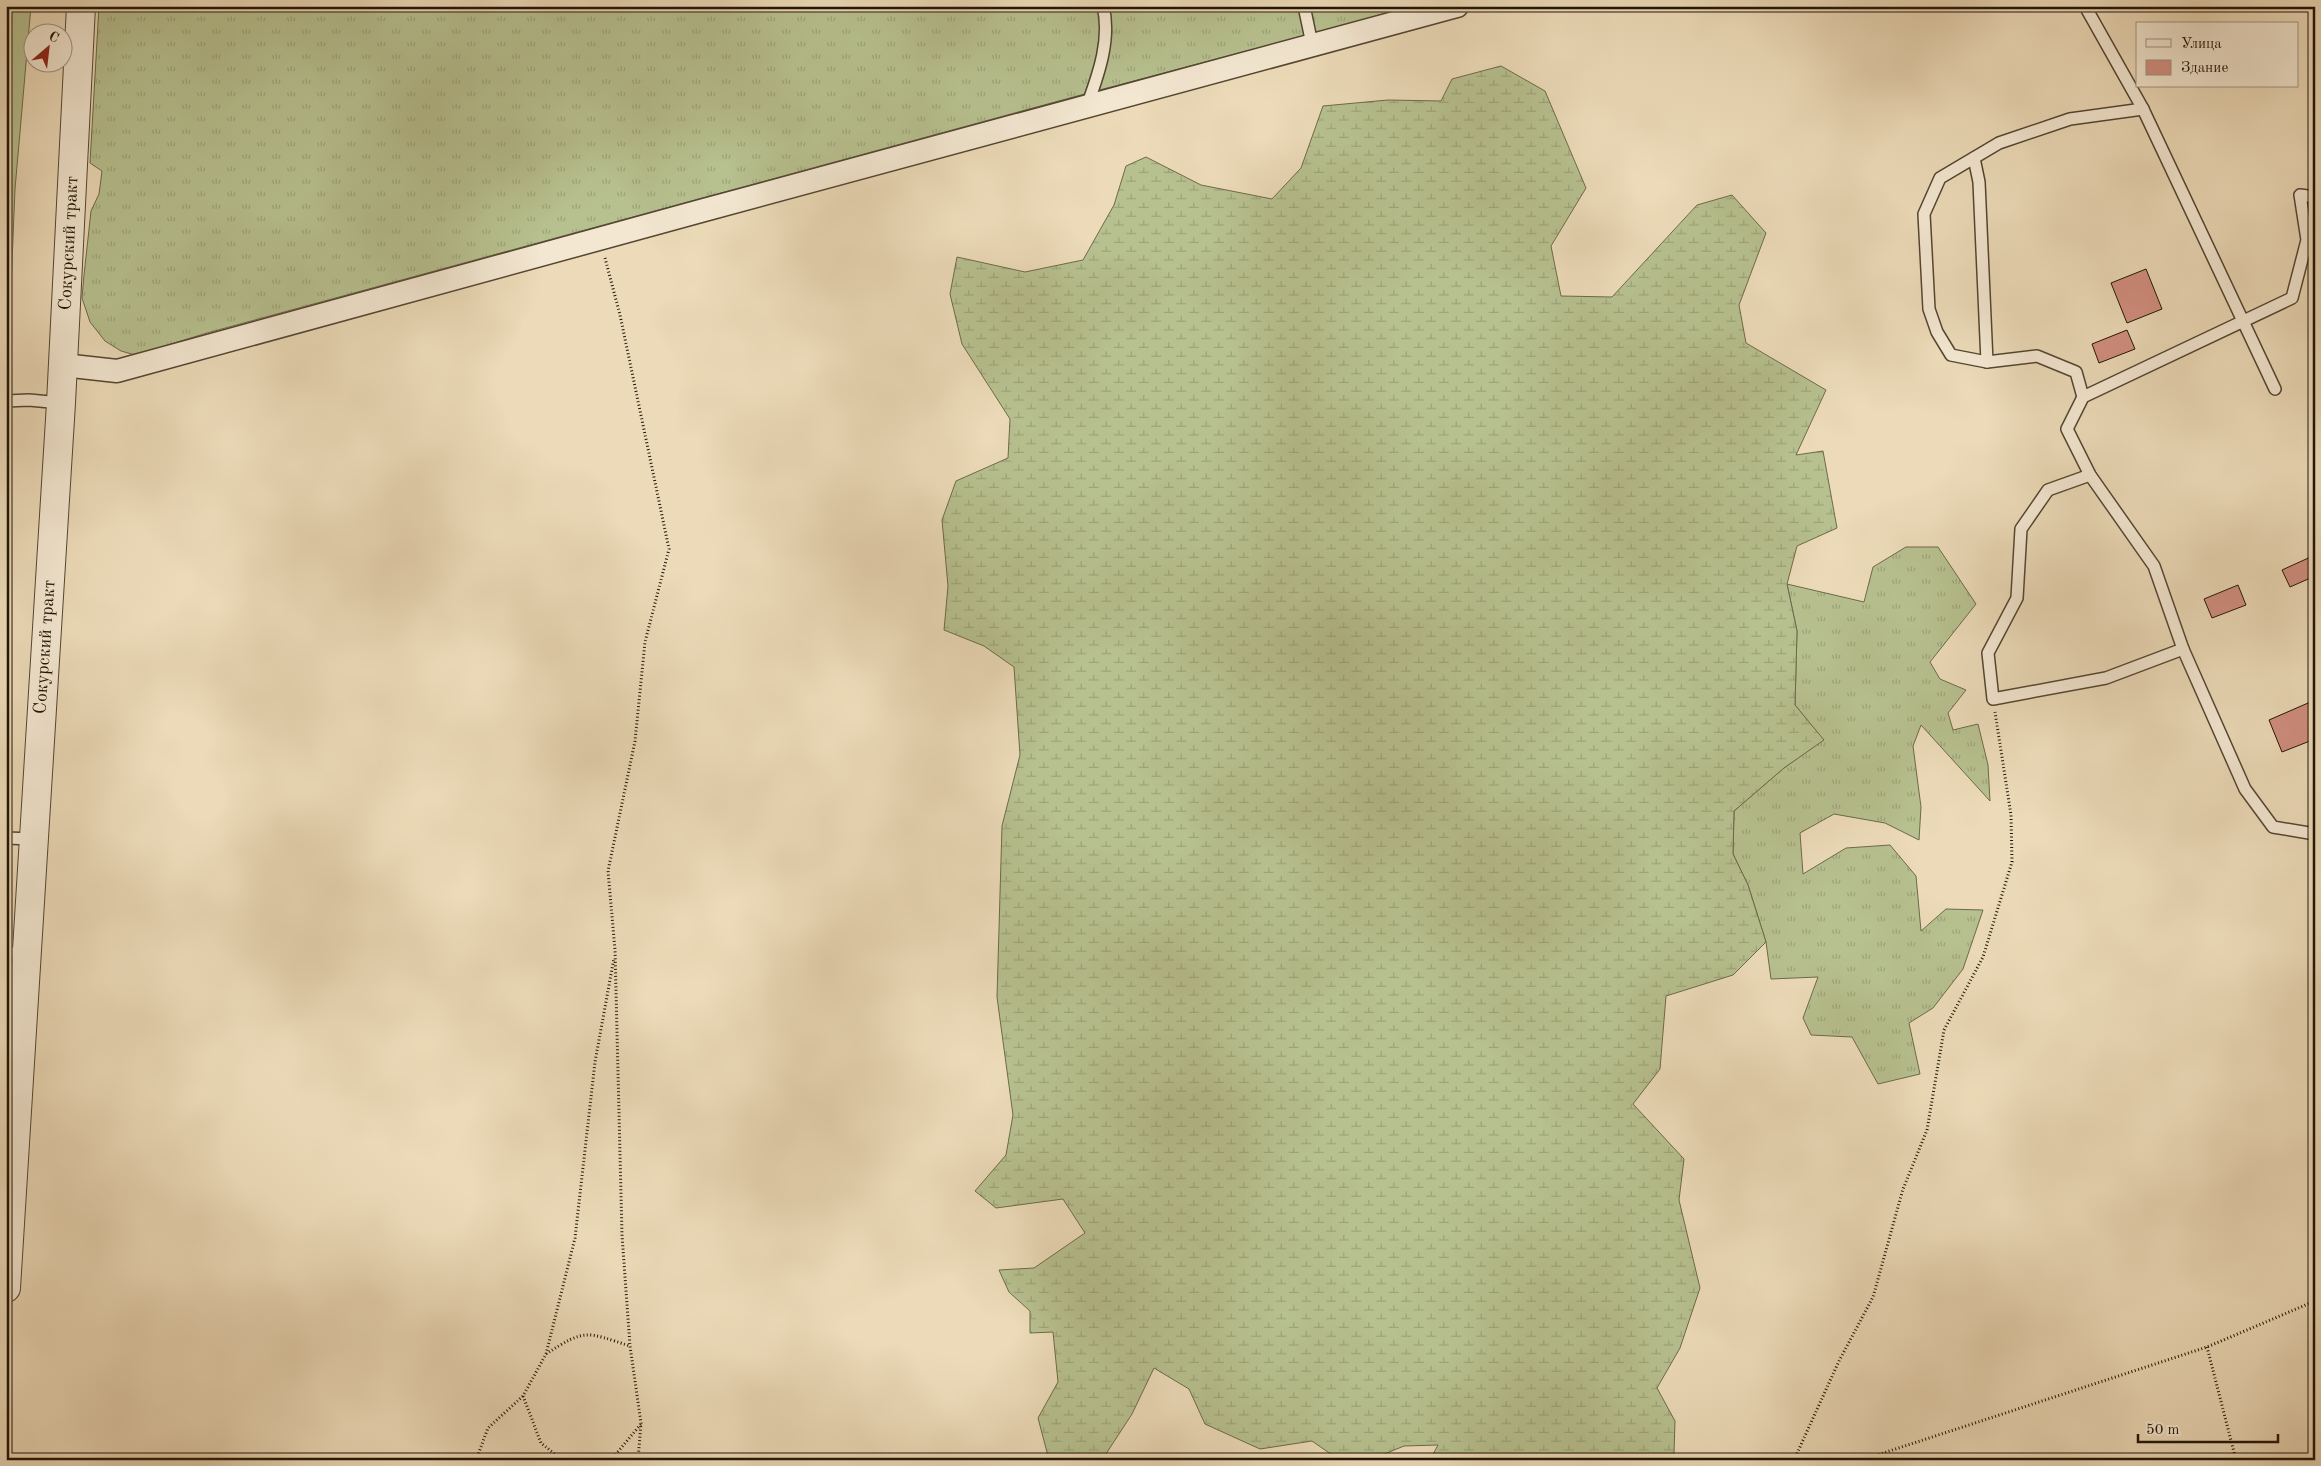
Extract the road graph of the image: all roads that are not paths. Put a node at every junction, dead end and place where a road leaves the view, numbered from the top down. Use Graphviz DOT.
graph roads {
  1 [pos="82,6"];
  2 [pos="1103,6"];
  3 [pos="1304,6"];
  4 [pos="1457,6"];
  5 [pos="2085,6"];
  6 [pos="1312,44"];
  7 [pos="1088,103"];
  8 [pos="2144,109"];
  9 [pos="1974,158"];
  10 [pos="2315,197"];
  11 [pos="2243,320"];
  12 [pos="1987,362"];
  13 [pos="63,365"];
  14 [pos="2275,389"];
  15 [pos="2084,397"];
  16 [pos="6,401"];
  17 [pos="61,403"];
  18 [pos="2090,475"];
  19 [pos="2183,649"];
  20 [pos="2315,834"];
  21 [pos="6,838"];
  22 [pos="33,839"];
  23 [pos="16,953"];
  24 [pos="12,1086"];
  25 [pos="6,1288"];
  1 -- 13 [label="street, Сокурский тракт"];
  2 -- 7 [label="lane"];
  3 -- 6 [label="lane"];
  4 -- 6 [label="street"];
  5 -- 8 [label="lane"];
  6 -- 7 [label="street"];
  7 -- 13 [label="street"];
  8 -- 9 [label="lane"];
  8 -- 11 [label="lane"];
  9 -- 12 [label="lane"];
  9 -- 12 [label="lane"];
  10 -- 11 [label="lane"];
  11 -- 14 [label="lane"];
  11 -- 15 [label="lane"];
  12 -- 15 [label="lane"];
  13 -- 17 [label="street, Сокурский тракт"];
  15 -- 18 [label="lane"];
  16 -- 17 [label="lane"];
  17 -- 22 [label="street, Сокурский тракт"];
  18 -- 19 [label="lane"];
  18 -- 19 [label="lane"];
  19 -- 20 [label="lane"];
  21 -- 22 [label="lane"];
  22 -- 23 [label="street, Сокурский тракт"];
  23 -- 24 [label="street, Сокурский тракт"];
  24 -- 25 [label="street, Сокурский тракт"];
}
